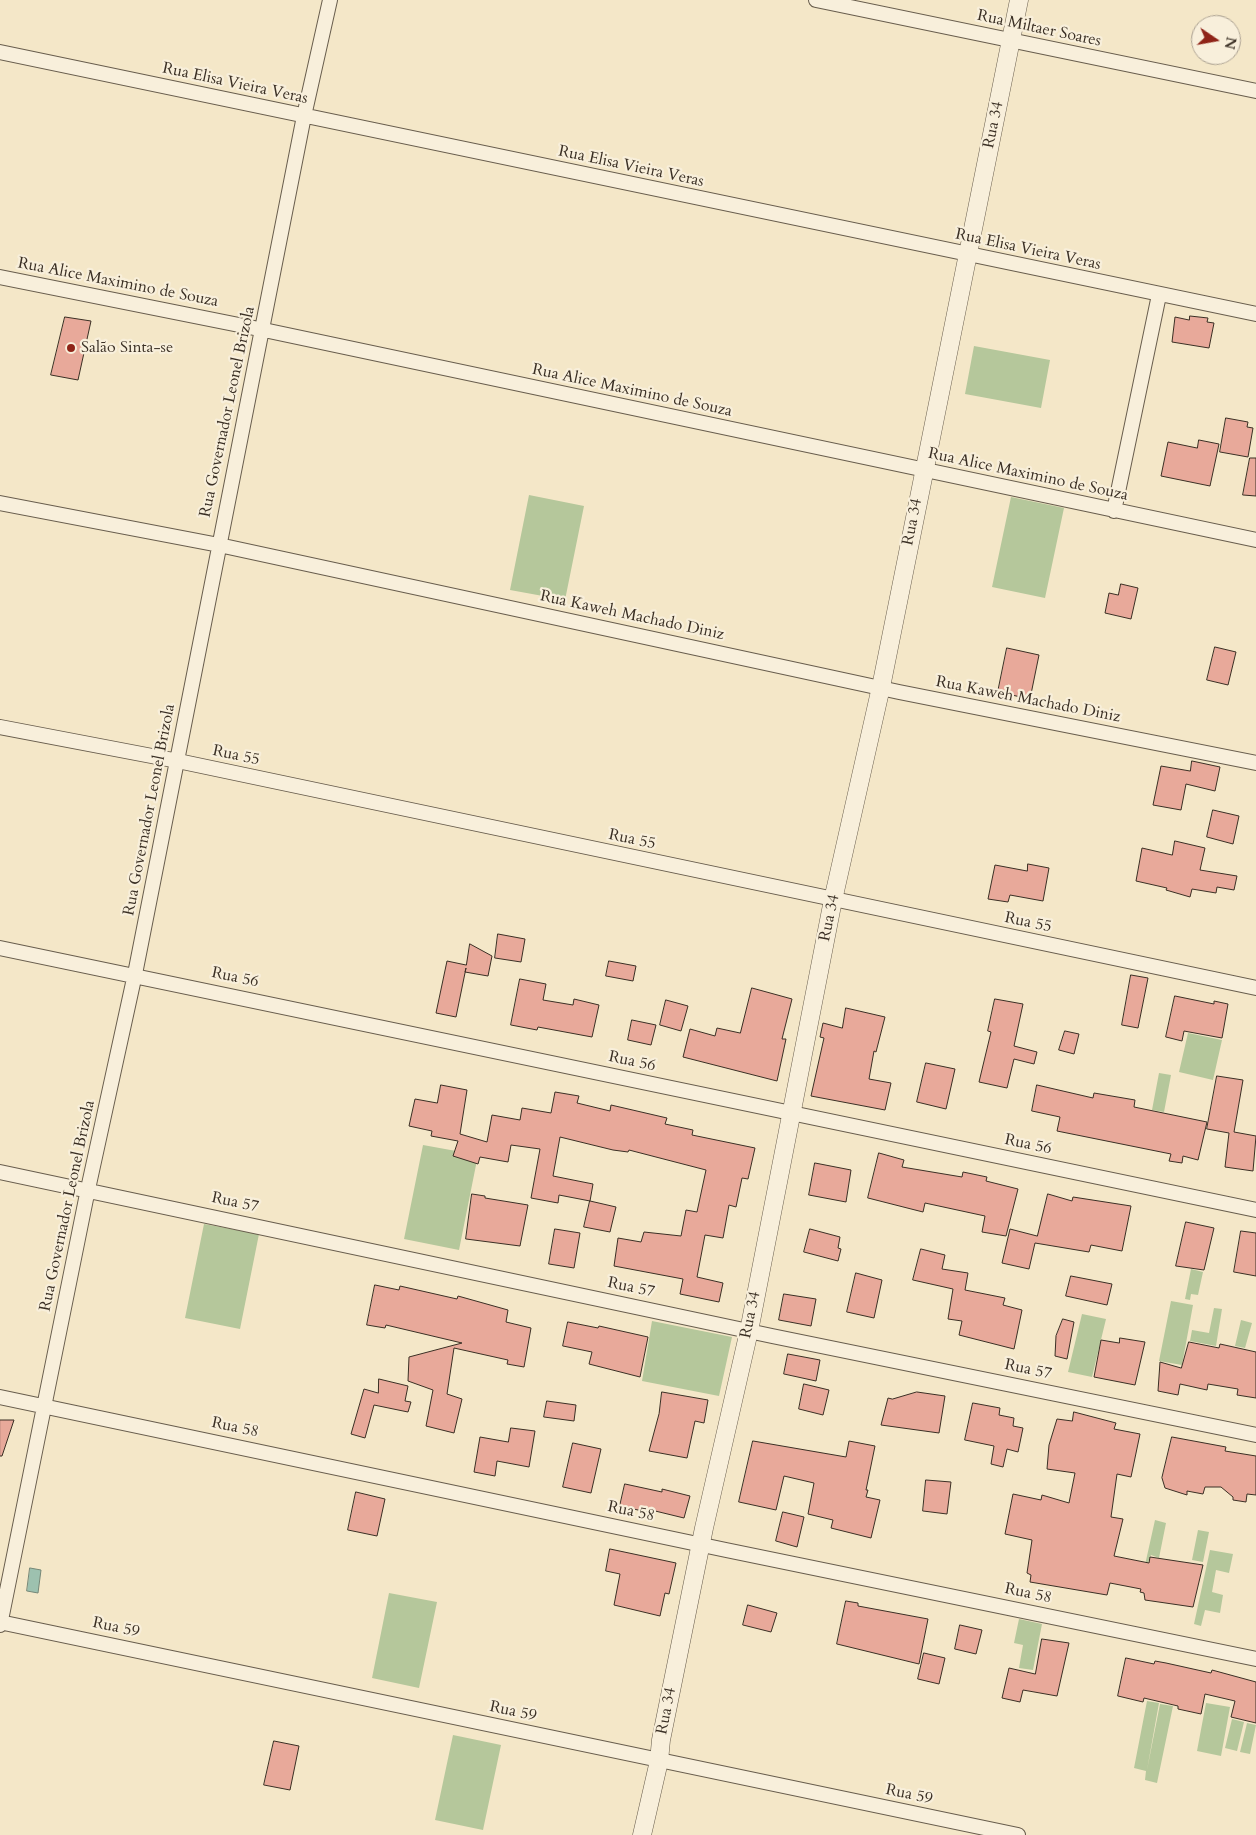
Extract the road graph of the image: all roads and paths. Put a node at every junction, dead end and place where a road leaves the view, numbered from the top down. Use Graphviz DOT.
graph roads {
  1 [pos="330,0"];
  2 [pos="816,0"];
  3 [pos="1019,0"];
  4 [pos="1011,42"];
  5 [pos="0,52"];
  6 [pos="1256,91"];
  7 [pos="304,116"];
  8 [pos="967,255"];
  9 [pos="0,277"];
  10 [pos="1158,294"];
  11 [pos="1256,314"];
  12 [pos="264,330"];
  13 [pos="923,471"];
  14 [pos="0,503"];
  15 [pos="1114,511"];
  16 [pos="1256,540"];
  17 [pos="219,545"];
  18 [pos="881,687"];
  19 [pos="0,727"];
  20 [pos="178,762"];
  21 [pos="1256,763"];
  22 [pos="833,900"];
  23 [pos="0,948"];
  24 [pos="135,974"];
  25 [pos="1256,988"];
  26 [pos="792,1114"];
  27 [pos="0,1172"];
  28 [pos="88,1189"];
  29 [pos="1256,1210"];
  30 [pos="749,1331"];
  31 [pos="0,1396"];
  32 [pos="44,1405"];
  33 [pos="1256,1435"];
  34 [pos="702,1545"];
  35 [pos="0,1623"];
  36 [pos="1256,1659"];
  37 [pos="659,1761"];
  38 [pos="642,1835"];
  39 [pos="1018,1835"];
  1 -- 7 [label="street, Rua Governador Leonel Brizola"];
  2 -- 4 [label="street, Rua Miltaer Soares"];
  3 -- 4 [label="street, Rua 34"];
  4 -- 6 [label="street, Rua Miltaer Soares"];
  4 -- 8 [label="street, Rua 34"];
  5 -- 7 [label="street, Rua Elisa Vieira Veras"];
  7 -- 8 [label="street, Rua Elisa Vieira Veras"];
  7 -- 12 [label="street, Rua Governador Leonel Brizola"];
  8 -- 10 [label="street, Rua Elisa Vieira Veras"];
  8 -- 13 [label="street, Rua 34"];
  9 -- 12 [label="street, Rua Alice Maximino de Souza"];
  10 -- 11 [label="street, Rua Elisa Vieira Veras"];
  10 -- 15 [label="street"];
  12 -- 13 [label="street, Rua Alice Maximino de Souza"];
  12 -- 17 [label="street, Rua Governador Leonel Brizola"];
  13 -- 15 [label="street, Rua Alice Maximino de Souza"];
  13 -- 18 [label="street, Rua 34"];
  14 -- 17 [label="street, Rua Kaweh Machado Diniz"];
  15 -- 16 [label="street, Rua Alice Maximino de Souza"];
  17 -- 18 [label="street, Rua Kaweh Machado Diniz"];
  17 -- 20 [label="street, Rua Governador Leonel Brizola"];
  18 -- 21 [label="street, Rua Kaweh Machado Diniz"];
  18 -- 22 [label="street, Rua 34"];
  19 -- 20 [label="street, Rua 55"];
  20 -- 22 [label="street, Rua 55"];
  20 -- 24 [label="street, Rua Governador Leonel Brizola"];
  22 -- 25 [label="street, Rua 55"];
  22 -- 26 [label="street, Rua 34"];
  23 -- 24 [label="street, Rua 56"];
  24 -- 26 [label="street, Rua 56"];
  24 -- 28 [label="street, Rua Governador Leonel Brizola"];
  26 -- 29 [label="street, Rua 56"];
  26 -- 30 [label="street, Rua 34"];
  27 -- 28 [label="street, Rua 57"];
  28 -- 30 [label="street, Rua 57"];
  28 -- 32 [label="street, Rua Governador Leonel Brizola"];
  30 -- 33 [label="street, Rua 57"];
  30 -- 34 [label="street, Rua 34"];
  31 -- 32 [label="street, Rua 58"];
  32 -- 34 [label="street, Rua 58"];
  32 -- 35 [label="street, Rua Governador Leonel Brizola"];
  34 -- 36 [label="street, Rua 58"];
  34 -- 37 [label="street, Rua 34"];
  35 -- 37 [label="street, Rua 59"];
  37 -- 38 [label="street, Rua 34"];
  37 -- 39 [label="street, Rua 59"];
}
